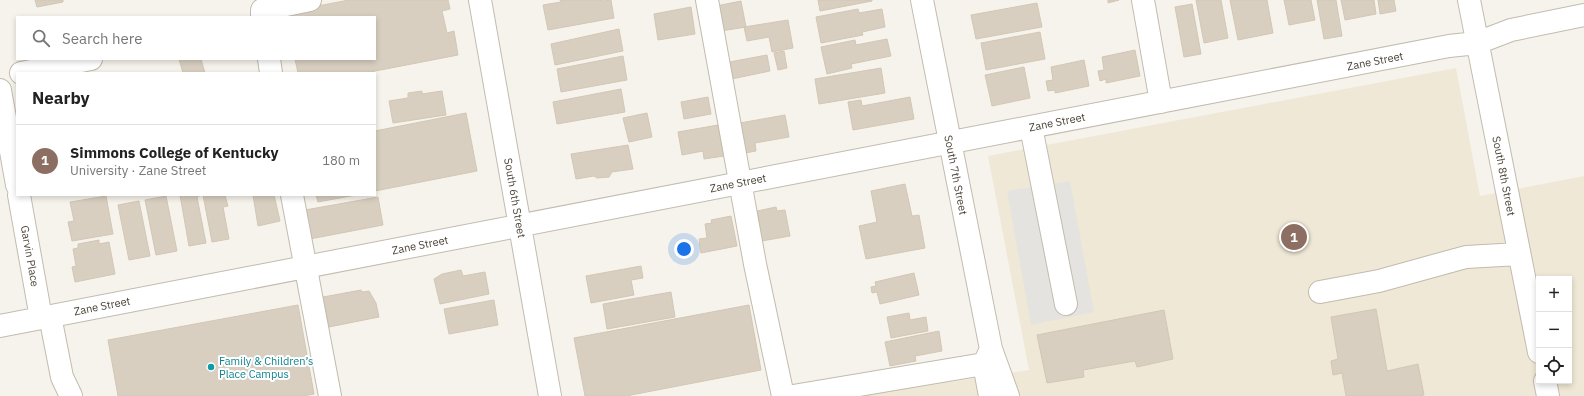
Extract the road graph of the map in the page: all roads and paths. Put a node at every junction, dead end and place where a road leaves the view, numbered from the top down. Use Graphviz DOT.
graph roads {
  1 [pos="310,0"];
  2 [pos="480,0"];
  3 [pos="707,0"];
  4 [pos="922,0"];
  5 [pos="1143,0"];
  6 [pos="1469,0"];
  7 [pos="1584,15"];
  8 [pos="262,16"];
  9 [pos="1477,43"];
  10 [pos="86,60"];
  11 [pos="268,60"];
  12 [pos="26,72"];
  13 [pos="271,72"];
  14 [pos="16,74"];
  15 [pos="0,77"];
  16 [pos="0,90"];
  17 [pos="1161,102"];
  18 [pos="1031,127"];
  19 [pos="949,143"];
  20 [pos="16,179"];
  21 [pos="739,183"];
  22 [pos="19,196"];
  23 [pos="292,196"];
  24 [pos="520,225"];
  25 [pos="1519,254"];
  26 [pos="305,267"];
  27 [pos="1320,292"];
  28 [pos="1066,304"];
  29 [pos="45,317"];
  30 [pos="0,326"];
  31 [pos="1538,348"];
  32 [pos="987,356"];
  33 [pos="1546,384"];
  34 [pos="71,396"];
  35 [pos="330,396"];
  36 [pos="550,396"];
  37 [pos="783,396"];
  38 [pos="793,396"];
  39 [pos="990,396"];
  40 [pos="1008,396"];
  41 [pos="1548,396"];
  1 -- 8 [label="street"];
  2 -- 24 [label="street, South 6th Street"];
  3 -- 21 [label="street"];
  4 -- 19 [label="street, South 7th Street"];
  5 -- 17 [label="street"];
  6 -- 9 [label="street, South 8th Street"];
  7 -- 9 [label="street, Zane Street"];
  9 -- 17 [label="street, Zane Street"];
  9 -- 25 [label="street, South 8th Street"];
  10 -- 12 [label="street"];
  11 -- 13 [label="street"];
  14 -- 15 [label="street"];
  16 -- 20 [label="street"];
  17 -- 18 [label="street, Zane Street"];
  18 -- 19 [label="street, Zane Street"];
  18 -- 28 [label="street"];
  19 -- 21 [label="street, Zane Street"];
  19 -- 32 [label="street, South 7th Street"];
  21 -- 24 [label="street, Zane Street"];
  21 -- 37 [label="street"];
  22 -- 29 [label="street, Garvin Place"];
  23 -- 26 [label="street"];
  24 -- 26 [label="street, Zane Street"];
  24 -- 36 [label="street, South 6th Street"];
  25 -- 27 [label="street"];
  25 -- 31 [label="street, South 8th Street"];
  26 -- 29 [label="street, Zane Street"];
  26 -- 35 [label="street"];
  29 -- 30 [label="street, Zane Street"];
  29 -- 34 [label="street, Garvin Place"];
  32 -- 38 [label="street"];
  32 -- 39 [label="street, South 7th Street"];
  32 -- 40 [label="street, South 7th Street"];
  33 -- 41 [label="street"];
}
